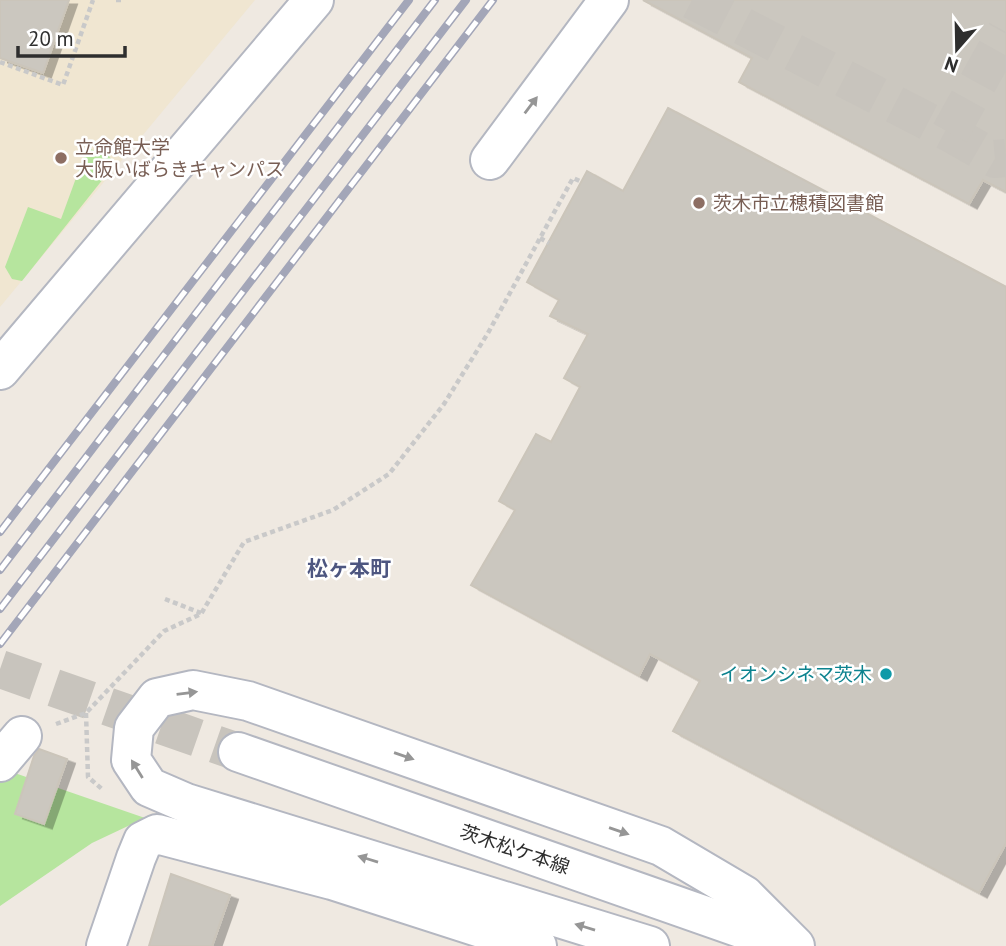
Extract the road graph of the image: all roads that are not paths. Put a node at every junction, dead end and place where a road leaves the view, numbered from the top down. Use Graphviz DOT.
graph roads {
  1 [pos="314,0"];
  2 [pos="609,0"];
  3 [pos="490,160"];
  4 [pos="0,370"];
  5 [pos="238,752"];
  6 [pos="106,946"];
  7 [pos="537,946"];
  8 [pos="650,946"];
  9 [pos="793,946"];
  1 -- 4 [label="street"];
  3 -- 2 [label="street, one-way"];
  5 -- 9 [label="street, 茨木松ケ本線"];
  6 -- 7 [label="street"];
  8 -- 9 [label="street, one-way"];
}
